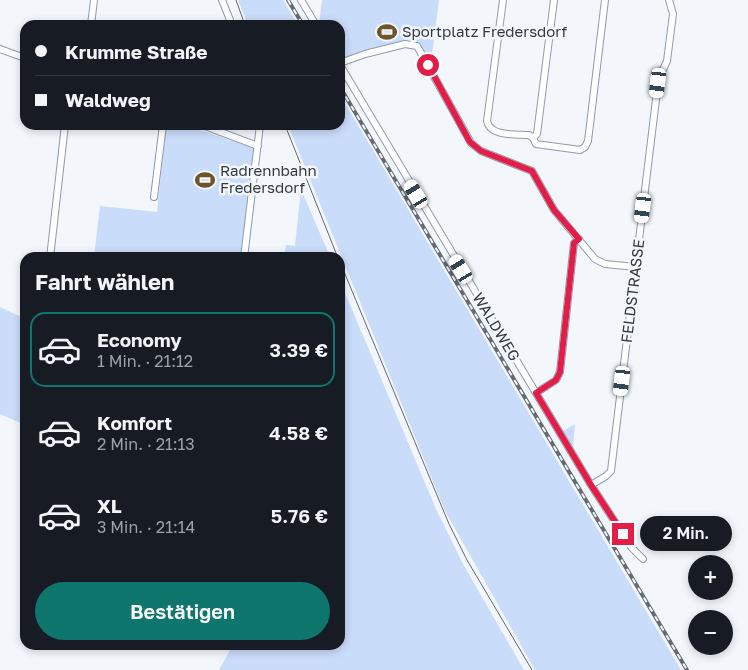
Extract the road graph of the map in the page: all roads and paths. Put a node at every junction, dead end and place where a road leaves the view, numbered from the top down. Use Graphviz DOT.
graph roads {
  1 [pos="94,0"];
  2 [pos="222,0"];
  3 [pos="302,0"];
  4 [pos="503,0"];
  5 [pos="554,0"];
  6 [pos="605,0"];
  7 [pos="670,0"];
  8 [pos="92,20"];
  9 [pos="230,20"];
  10 [pos="313,20"];
  11 [pos="0,49"];
  12 [pos="20,56"];
  13 [pos="345,62"];
  14 [pos="345,72"];
  15 [pos="64,130"];
  16 [pos="162,130"];
  17 [pos="215,130"];
  18 [pos="260,130"];
  19 [pos="535,141"];
  20 [pos="258,146"];
  21 [pos="154,197"];
  22 [pos="579,239"];
  23 [pos="51,252"];
  24 [pos="245,252"];
  25 [pos="636,267"];
  26 [pos="536,393"];
  27 [pos="591,485"];
  28 [pos="643,559"];
  1 -- 8 [label="street"];
  2 -- 9 [label="street"];
  3 -- 10 [label="street"];
  4 -- 19 [label="street"];
  5 -- 19 [label="street"];
  6 -- 19 [label="street"];
  7 -- 25 [label="street, FELDSTRASSE"];
  11 -- 12 [label="street"];
  13 -- 22 [label="street"];
  14 -- 26 [label="street, WALDWEG"];
  15 -- 23 [label="street"];
  16 -- 21 [label="street"];
  17 -- 20 [label="street"];
  18 -- 20 [label="street"];
  20 -- 24 [label="street"];
  22 -- 25 [label="street"];
  22 -- 26 [label="street"];
  25 -- 27 [label="street, FELDSTRASSE"];
  26 -- 27 [label="street, WALDWEG"];
  27 -- 28 [label="street, WALDWEG"];
}
